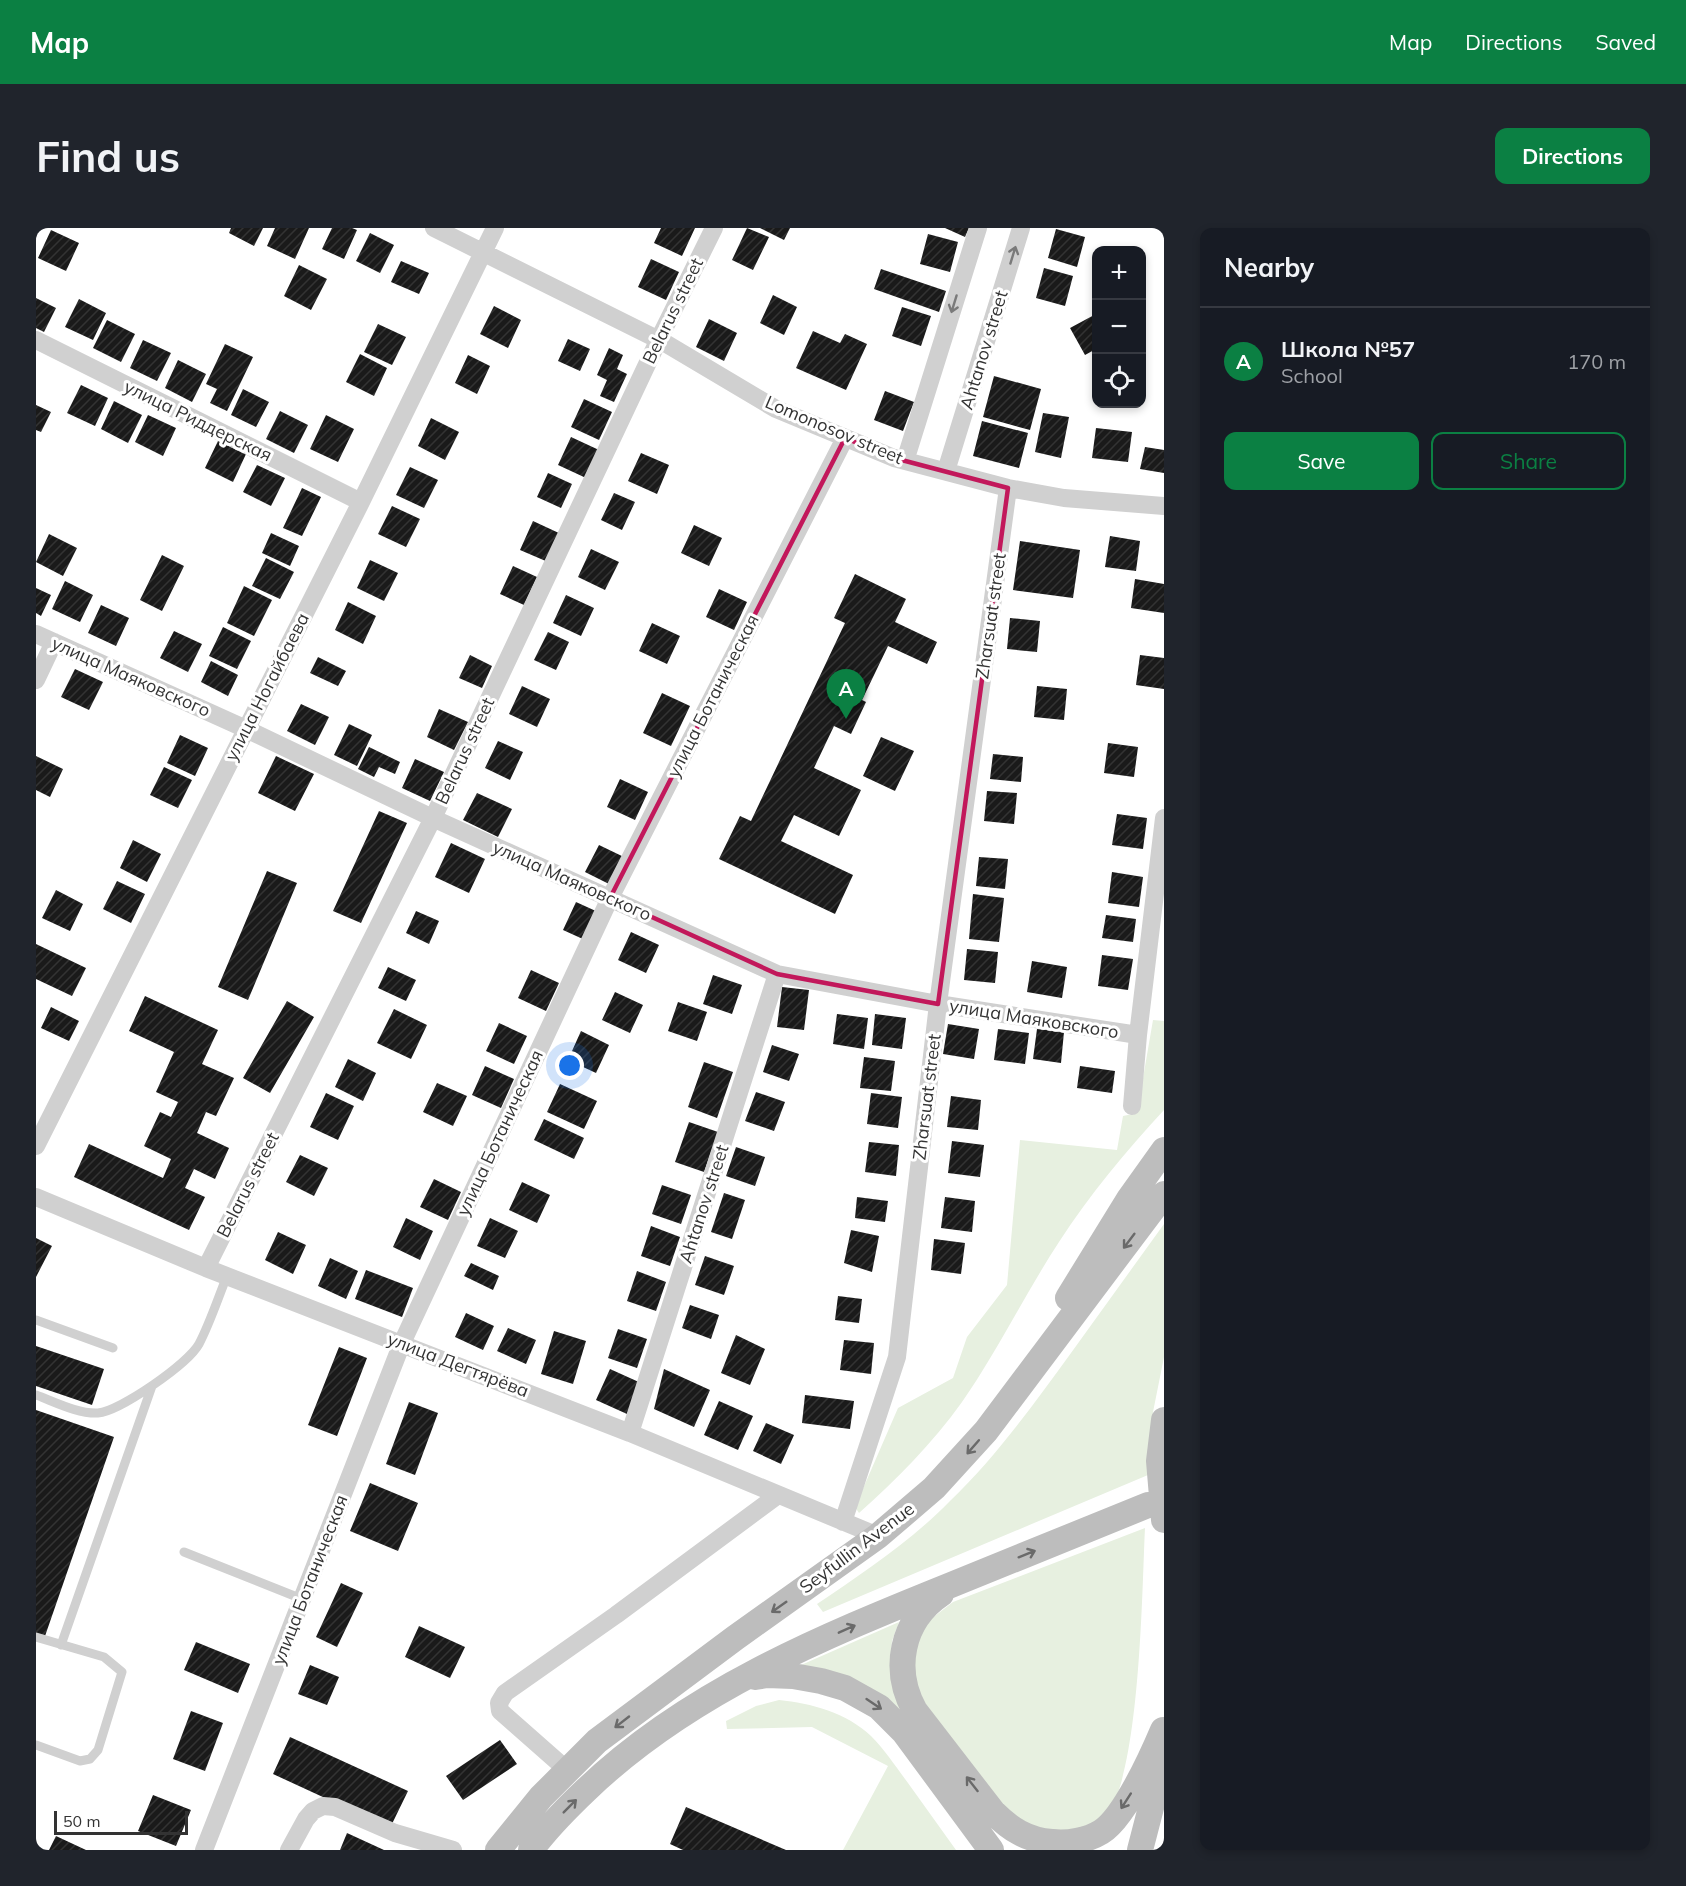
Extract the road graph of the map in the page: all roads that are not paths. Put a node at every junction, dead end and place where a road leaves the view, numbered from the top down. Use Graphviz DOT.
graph roads {
  1 [pos="434,228"];
  2 [pos="495,228"];
  3 [pos="714,228"];
  4 [pos="978,228"];
  5 [pos="1021,228"];
  6 [pos="483,252"];
  7 [pos="659,339"];
  8 [pos="36,340"];
  9 [pos="845,438"];
  10 [pos="905,461"];
  11 [pos="946,471"];
  12 [pos="1008,488"];
  13 [pos="361,502"];
  14 [pos="1164,506"];
  15 [pos="36,633"];
  16 [pos="54,642"];
  17 [pos="36,680"];
  18 [pos="246,729"];
  19 [pos="433,818"];
  20 [pos="1164,818"];
  21 [pos="610,898"];
  22 [pos="777,974"];
  23 [pos="938,1004"];
  24 [pos="1138,1035"];
  25 [pos="1132,1106"];
  26 [pos="36,1146"];
  27 [pos="1164,1150"];
  28 [pos="1164,1194"];
  29 [pos="36,1197"];
  30 [pos="206,1268"];
  31 [pos="227,1276"];
  32 [pos="36,1320"];
  33 [pos="402,1343"];
  34 [pos="113,1348"];
  35 [pos="152,1386"];
  36 [pos="36,1395"];
  37 [pos="1000,1412"];
  38 [pos="1164,1420"];
  39 [pos="630,1433"];
  40 [pos="778,1495"];
  41 [pos="1156,1512"];
  42 [pos="843,1522"];
  43 [pos="878,1536"];
  44 [pos="184,1552"];
  45 [pos="959,1582"];
  46 [pos="302,1599"];
  47 [pos="36,1637"];
  48 [pos="61,1645"];
  49 [pos="738,1681"];
  50 [pos="1164,1722"];
  51 [pos="1163,1731"];
  52 [pos="36,1745"];
  53 [pos="567,1770"];
  54 [pos="1164,1823"];
  55 [pos="204,1850"];
  56 [pos="288,1850"];
  57 [pos="453,1850"];
  58 [pos="498,1850"];
  59 [pos="531,1850"];
  60 [pos="991,1850"];
  61 [pos="1140,1850"];
  62 [pos="1154,1850"];
  1 -- 6 [label="street, Lomonosov street"];
  2 -- 6 [label="street, улица Ногайбаева"];
  3 -- 7 [label="street, Belarus street"];
  4 -- 10 [label="street, one-way"];
  11 -- 5 [label="street, Ahtanov street, one-way"];
  6 -- 7 [label="street, Lomonosov street"];
  6 -- 13 [label="street, улица Ногайбаева"];
  7 -- 9 [label="street, Lomonosov street"];
  7 -- 19 [label="street, Belarus street"];
  8 -- 13 [label="street, улица Риддерская"];
  9 -- 10 [label="street, Lomonosov street"];
  9 -- 21 [label="street, улица Ботаническая"];
  10 -- 11 [label="street, Lomonosov street"];
  11 -- 12 [label="street, Lomonosov street"];
  12 -- 14 [label="street, Lomonosov street"];
  12 -- 23 [label="street, Zharsuat street"];
  13 -- 18 [label="street, улица Ногайбаева"];
  15 -- 16 [label="street, улица Маяковского"];
  16 -- 17 [label="street"];
  16 -- 18 [label="street, улица Маяковского"];
  18 -- 19 [label="street, улица Маяковского"];
  18 -- 26 [label="street, улица Ногайбаева"];
  19 -- 21 [label="street, улица Маяковского"];
  19 -- 30 [label="street, Belarus street"];
  20 -- 24 [label="street"];
  21 -- 22 [label="street, улица Маяковского"];
  21 -- 33 [label="street, улица Ботаническая"];
  22 -- 23 [label="street, улица Маяковского"];
  22 -- 39 [label="street, Ahtanov street"];
  23 -- 24 [label="street, улица Маяковского"];
  23 -- 42 [label="street, Zharsuat street"];
  24 -- 25 [label="street"];
  27 -- 37 [label="main road"];
  28 -- 37 [label="main road, Seyfullin Avenue, one-way"];
  29 -- 30 [label="street, улица Дегтярёва"];
  30 -- 31 [label="street, улица Дегтярёва"];
  31 -- 33 [label="street, улица Дегтярёва"];
  31 -- 35 [label="lane"];
  32 -- 34 [label="lane"];
  33 -- 39 [label="street, улица Дегтярёва"];
  33 -- 46 [label="street, улица Ботаническая"];
  35 -- 36 [label="lane"];
  35 -- 48 [label="lane"];
  37 -- 43 [label="main road, Seyfullin Avenue, one-way"];
  38 -- 41 [label="main road"];
  39 -- 40 [label="street, улица Дегтярёва"];
  40 -- 42 [label="street, улица Дегтярёва"];
  40 -- 53 [label="street"];
  45 -- 41 [label="main road, one-way"];
  42 -- 43 [label="street, улица Дегтярёва"];
  43 -- 53 [label="main road, Seyfullin Avenue, one-way"];
  44 -- 46 [label="lane"];
  49 -- 45 [label="main road, one-way"];
  51 -- 45 [label="main road, one-way"];
  46 -- 55 [label="street, улица Ботаническая"];
  47 -- 48 [label="lane"];
  48 -- 52 [label="lane"];
  59 -- 49 [label="main road, one-way"];
  49 -- 60 [label="main road, one-way"];
  50 -- 51 [label="main road"];
  51 -- 61 [label="main road"];
  53 -- 58 [label="main road, Seyfullin Avenue"];
  54 -- 62 [label="main road"];
  56 -- 57 [label="street"];
}
